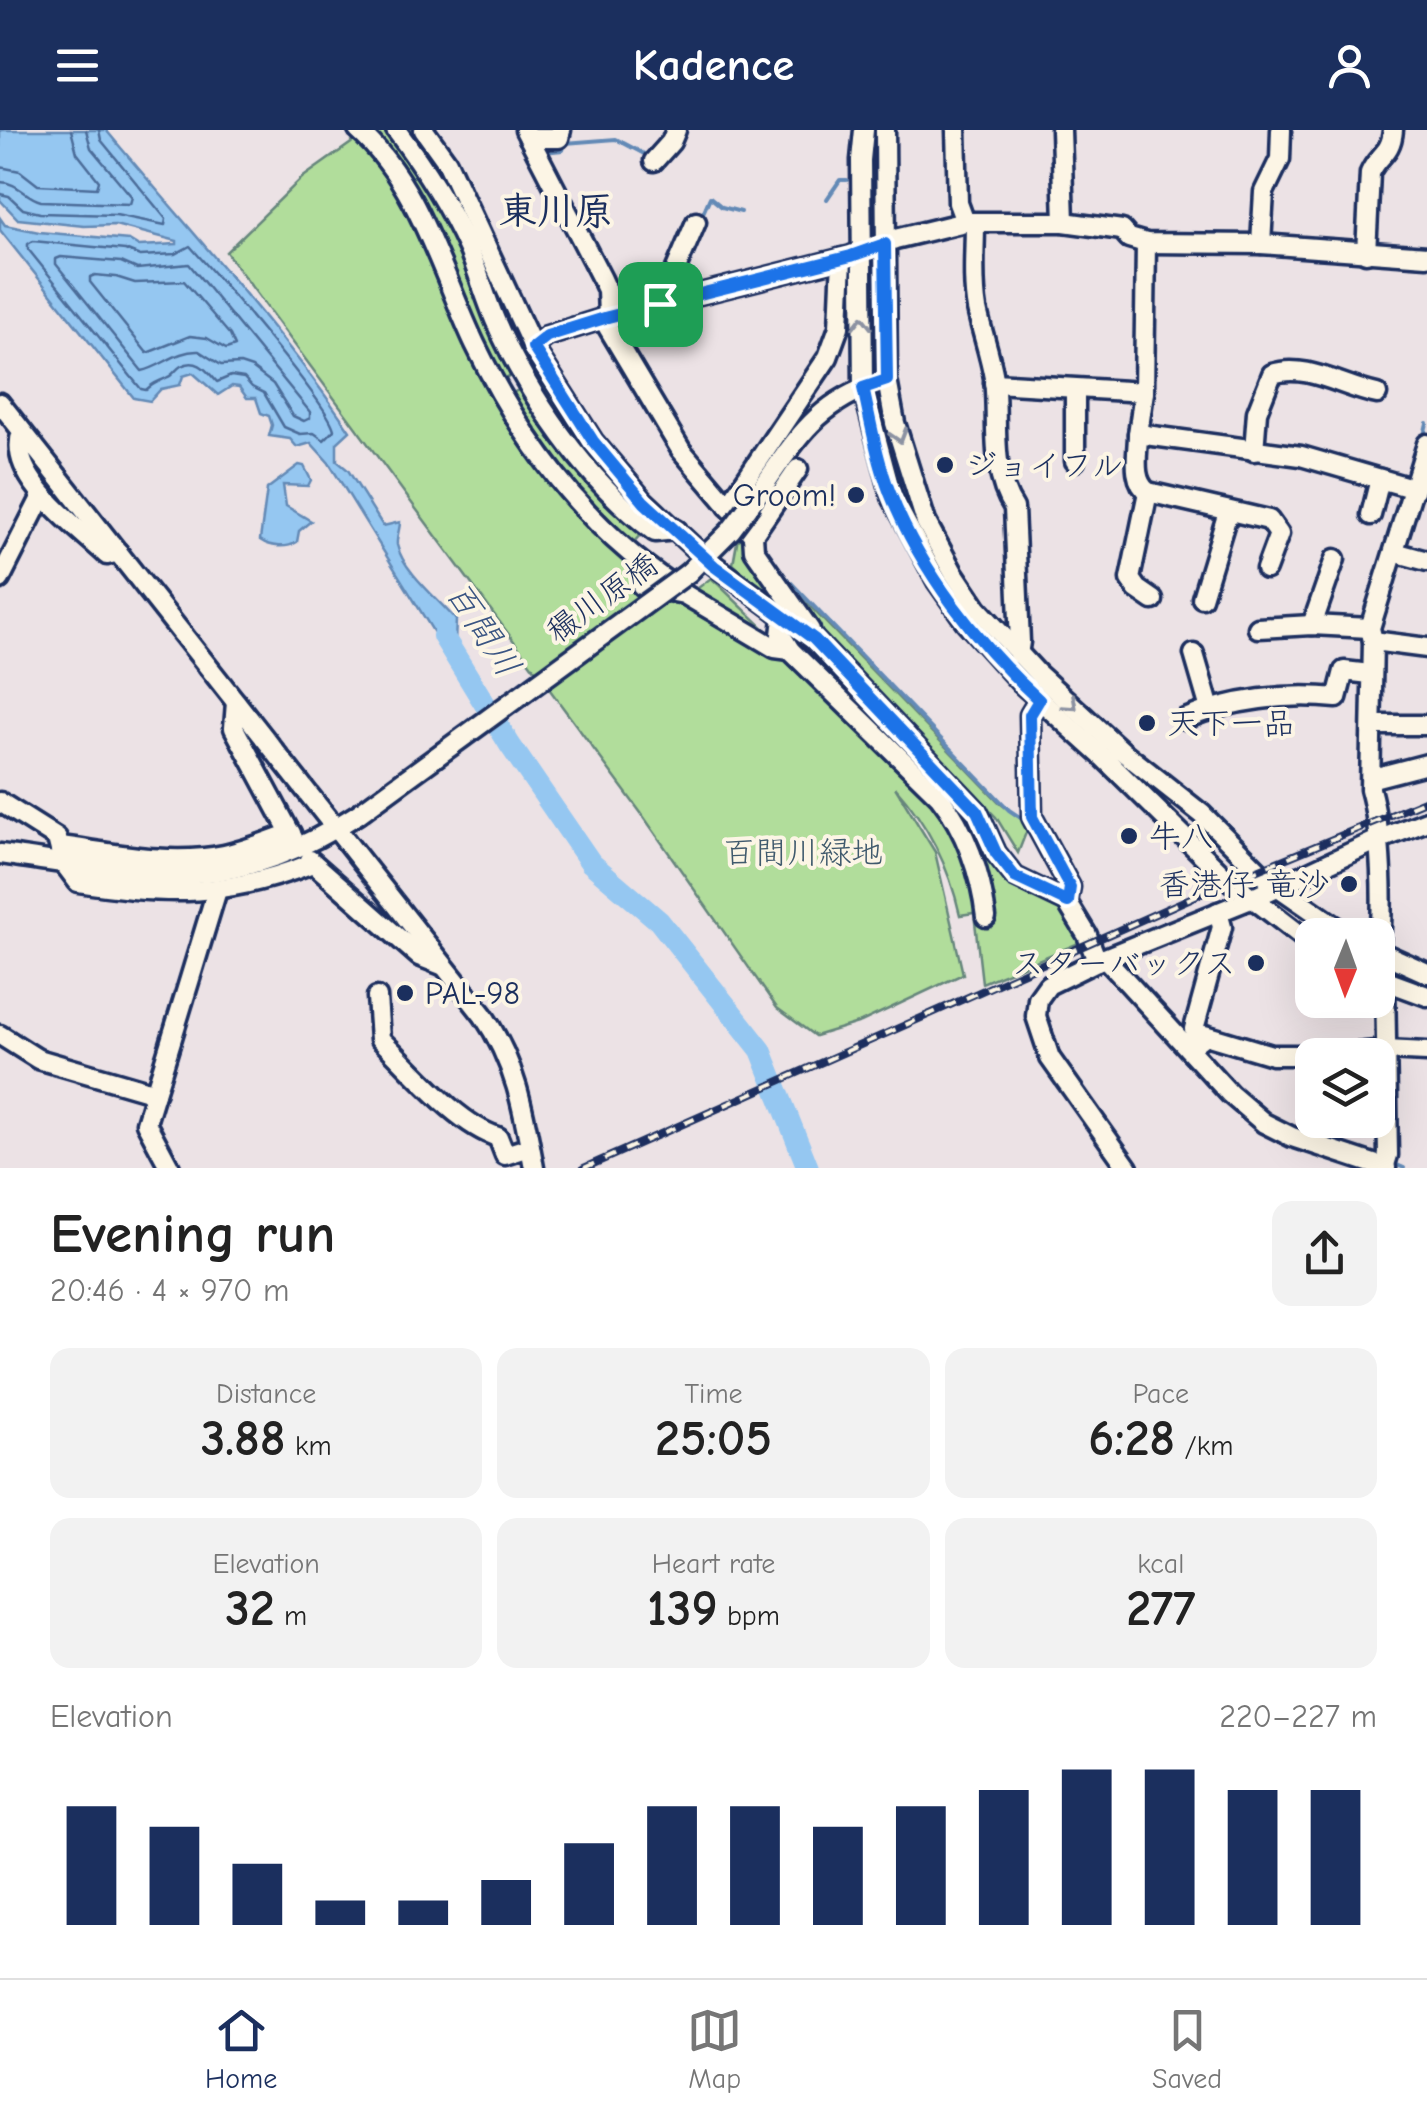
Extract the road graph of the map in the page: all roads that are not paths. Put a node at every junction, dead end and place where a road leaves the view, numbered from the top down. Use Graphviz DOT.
graph roads {
  1 [pos="358,130"];
  2 [pos="396,130"];
  3 [pos="424,130"];
  4 [pos="560,130"];
  5 [pos="676,130"];
  6 [pos="864,130"];
  7 [pos="886,130"];
  8 [pos="956,130"];
  9 [pos="1061,130"];
  10 [pos="1281,130"];
  11 [pos="1392,130"];
  12 [pos="527,134"];
  13 [pos="654,162"];
  14 [pos="696,222"];
  15 [pos="970,222"];
  16 [pos="1064,222"];
  17 [pos="1146,243"];
  18 [pos="885,244"];
  19 [pos="1261,244"];
  20 [pos="862,252"];
  21 [pos="1366,253"];
  22 [pos="1427,256"];
  23 [pos="842,258"];
  24 [pos="660,304"];
  25 [pos="602,319"];
  26 [pos="533,347"];
  27 [pos="887,380"];
  28 [pos="994,383"];
  29 [pos="863,388"];
  30 [pos="1074,390"];
  31 [pos="1144,392"];
  32 [pos="1377,394"];
  33 [pos="0,404"];
  34 [pos="22,432"];
  35 [pos="1138,434"];
  36 [pos="1427,444"];
  37 [pos="1254,451"];
  38 [pos="1075,461"];
  39 [pos="798,469"];
  40 [pos="1380,479"];
  41 [pos="1420,489"];
  42 [pos="1148,492"];
  43 [pos="42,496"];
  44 [pos="728,506"];
  45 [pos="1228,512"];
  46 [pos="1371,515"];
  47 [pos="676,530"];
  48 [pos="754,535"];
  49 [pos="118,552"];
  50 [pos="1394,552"];
  51 [pos="705,558"];
  52 [pos="1335,559"];
  53 [pos="1427,561"];
  54 [pos="1266,569"];
  55 [pos="0,579"];
  56 [pos="642,586"];
  57 [pos="684,594"];
  58 [pos="1202,598"];
  59 [pos="1154,600"];
  60 [pos="783,618"];
  61 [pos="1312,626"];
  62 [pos="1258,628"];
  63 [pos="1371,635"];
  64 [pos="814,639"];
  65 [pos="1427,648"];
  66 [pos="790,650"];
  67 [pos="1018,654"];
  68 [pos="1194,654"];
  69 [pos="1370,674"];
  70 [pos="1039,700"];
  71 [pos="236,702"];
  72 [pos="1210,709"];
  73 [pos="1186,719"];
  74 [pos="1373,725"];
  75 [pos="1427,725"];
  76 [pos="1427,764"];
  77 [pos="1372,778"];
  78 [pos="0,802"];
  79 [pos="1427,821"];
  80 [pos="336,828"];
  81 [pos="1378,840"];
  82 [pos="0,854"];
  83 [pos="62,854"];
  84 [pos="1277,886"];
  85 [pos="218,890"];
  86 [pos="1069,894"];
  87 [pos="1251,900"];
  88 [pos="1218,912"];
  89 [pos="986,918"];
  90 [pos="1323,918"];
  91 [pos="1378,918"];
  92 [pos="1295,932"];
  93 [pos="1395,959"];
  94 [pos="1101,960"];
  95 [pos="446,966"];
  96 [pos="1427,973"];
  97 [pos="1395,985"];
  98 [pos="1427,996"];
  99 [pos="377,997"];
  100 [pos="0,1036"];
  101 [pos="1192,1044"];
  102 [pos="1395,1051"];
  103 [pos="1427,1052"];
  104 [pos="1295,1055"];
  105 [pos="155,1093"];
  106 [pos="1385,1138"];
  107 [pos="530,1147"];
  108 [pos="1385,1165"];
  109 [pos="170,1168"];
  110 [pos="534,1168"];
  111 [pos="1128,1168"];
  1 -- 57 [label="street"];
  2 -- 47 [label="street"];
  3 -- 26 [label="street"];
  4 -- 12 [label="street"];
  5 -- 13 [label="street"];
  6 -- 20 [label="street"];
  7 -- 18 [label="street"];
  8 -- 15 [label="street"];
  9 -- 16 [label="street"];
  10 -- 19 [label="street"];
  11 -- 21 [label="street"];
  12 -- 25 [label="street"];
  14 -- 24 [label="street"];
  15 -- 16 [label="street"];
  15 -- 18 [label="street"];
  15 -- 28 [label="street"];
  16 -- 17 [label="street"];
  17 -- 19 [label="street"];
  17 -- 31 [label="street"];
  18 -- 20 [label="street"];
  18 -- 27 [label="street"];
  19 -- 21 [label="street"];
  20 -- 23 [label="street"];
  29 -- 20 [label="street, one-way"];
  21 -- 22 [label="street"];
  23 -- 24 [label="street"];
  23 -- 44 [label="street"];
  24 -- 25 [label="street"];
  25 -- 26 [label="street"];
  25 -- 44 [label="street"];
  26 -- 47 [label="street"];
  27 -- 29 [label="street, 穝川原橋"];
  27 -- 67 [label="street, one-way"];
  28 -- 30 [label="street"];
  28 -- 67 [label="street"];
  29 -- 51 [label="street, 穝川原橋, bridge"];
  29 -- 70 [label="street"];
  30 -- 31 [label="street"];
  30 -- 38 [label="street"];
  31 -- 35 [label="street"];
  32 -- 37 [label="street"];
  33 -- 34 [label="street"];
  34 -- 43 [label="street"];
  34 -- 49 [label="street"];
  35 -- 37 [label="street"];
  35 -- 42 [label="street"];
  36 -- 41 [label="street"];
  37 -- 40 [label="street"];
  39 -- 48 [label="street"];
  40 -- 41 [label="street"];
  40 -- 46 [label="street"];
  41 -- 50 [label="street"];
  42 -- 45 [label="street"];
  42 -- 59 [label="street"];
  43 -- 49 [label="street"];
  43 -- 55 [label="street"];
  44 -- 48 [label="street"];
  45 -- 54 [label="street"];
  45 -- 58 [label="street"];
  47 -- 51 [label="street"];
  48 -- 64 [label="street"];
  49 -- 71 [label="street"];
  50 -- 53 [label="street"];
  50 -- 63 [label="street"];
  51 -- 60 [label="street"];
  51 -- 80 [label="street, 穝川原橋, bridge"];
  52 -- 61 [label="street"];
  56 -- 57 [label="street"];
  57 -- 66 [label="street"];
  60 -- 64 [label="street"];
  60 -- 66 [label="street"];
  61 -- 62 [label="street"];
  61 -- 63 [label="street"];
  63 -- 65 [label="street"];
  63 -- 69 [label="street"];
  64 -- 86 [label="street"];
  66 -- 89 [label="street"];
  67 -- 84 [label="street, one-way"];
  68 -- 72 [label="street"];
  69 -- 72 [label="street"];
  69 -- 74 [label="street"];
  70 -- 86 [label="street"];
  70 -- 87 [label="street"];
  71 -- 80 [label="street"];
  71 -- 83 [label="street"];
  72 -- 73 [label="street"];
  74 -- 75 [label="street"];
  74 -- 77 [label="street"];
  76 -- 77 [label="street"];
  77 -- 81 [label="street"];
  78 -- 83 [label="street"];
  79 -- 81 [label="street"];
  80 -- 83 [label="street, 穝川原橋"];
  80 -- 95 [label="street"];
  81 -- 84 [label="street"];
  81 -- 91 [label="street"];
  82 -- 83 [label="street"];
  83 -- 85 [label="street"];
  84 -- 87 [label="street"];
  84 -- 90 [label="street"];
  85 -- 95 [label="street"];
  85 -- 105 [label="street"];
  86 -- 94 [label="street"];
  87 -- 88 [label="street"];
  87 -- 92 [label="street"];
  88 -- 94 [label="street"];
  88 -- 101 [label="street"];
  93 -- 96 [label="street"];
  94 -- 101 [label="street"];
  94 -- 111 [label="street"];
  95 -- 107 [label="street"];
  97 -- 98 [label="street"];
  99 -- 107 [label="street"];
  100 -- 105 [label="street"];
  101 -- 104 [label="street"];
  101 -- 108 [label="street"];
  102 -- 103 [label="street"];
  105 -- 109 [label="street"];
  106 -- 108 [label="street"];
  107 -- 110 [label="street"];
}
